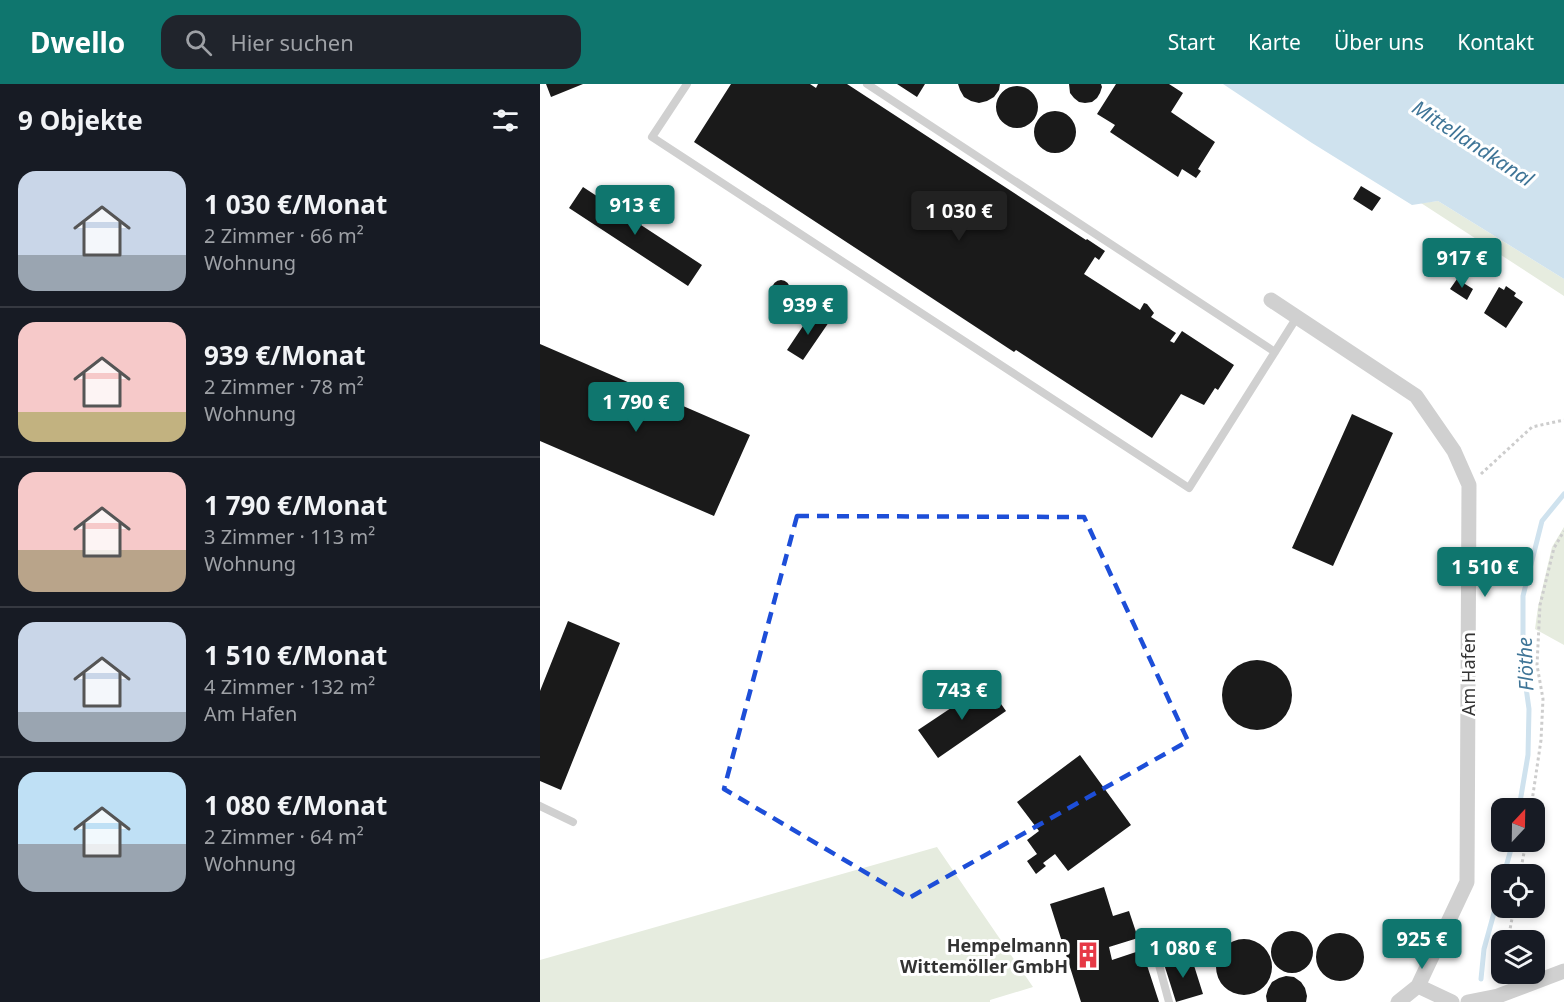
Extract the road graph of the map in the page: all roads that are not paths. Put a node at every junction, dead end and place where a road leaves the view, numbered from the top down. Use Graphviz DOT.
graph roads {
  1 [pos="687,84"];
  2 [pos="867,84"];
  3 [pos="1271,300"];
  4 [pos="1297,317"];
  5 [pos="1275,352"];
  6 [pos="540,806"];
  7 [pos="573,822"];
  8 [pos="1152,939"];
  9 [pos="1564,971"];
  10 [pos="1418,986"];
  11 [pos="1169,1002"];
  12 [pos="1398,1002"];
  13 [pos="1452,1002"];
  14 [pos="1468,1002"];
  1 -- 5 [label="lane"];
  2 -- 5 [label="lane"];
  3 -- 4 [label="street, Am Hafen"];
  4 -- 5 [label="lane"];
  4 -- 10 [label="street, Am Hafen"];
  6 -- 7 [label="lane"];
  8 -- 11 [label="lane"];
  9 -- 14 [label="street"];
  10 -- 12 [label="street"];
  10 -- 13 [label="street"];
}
